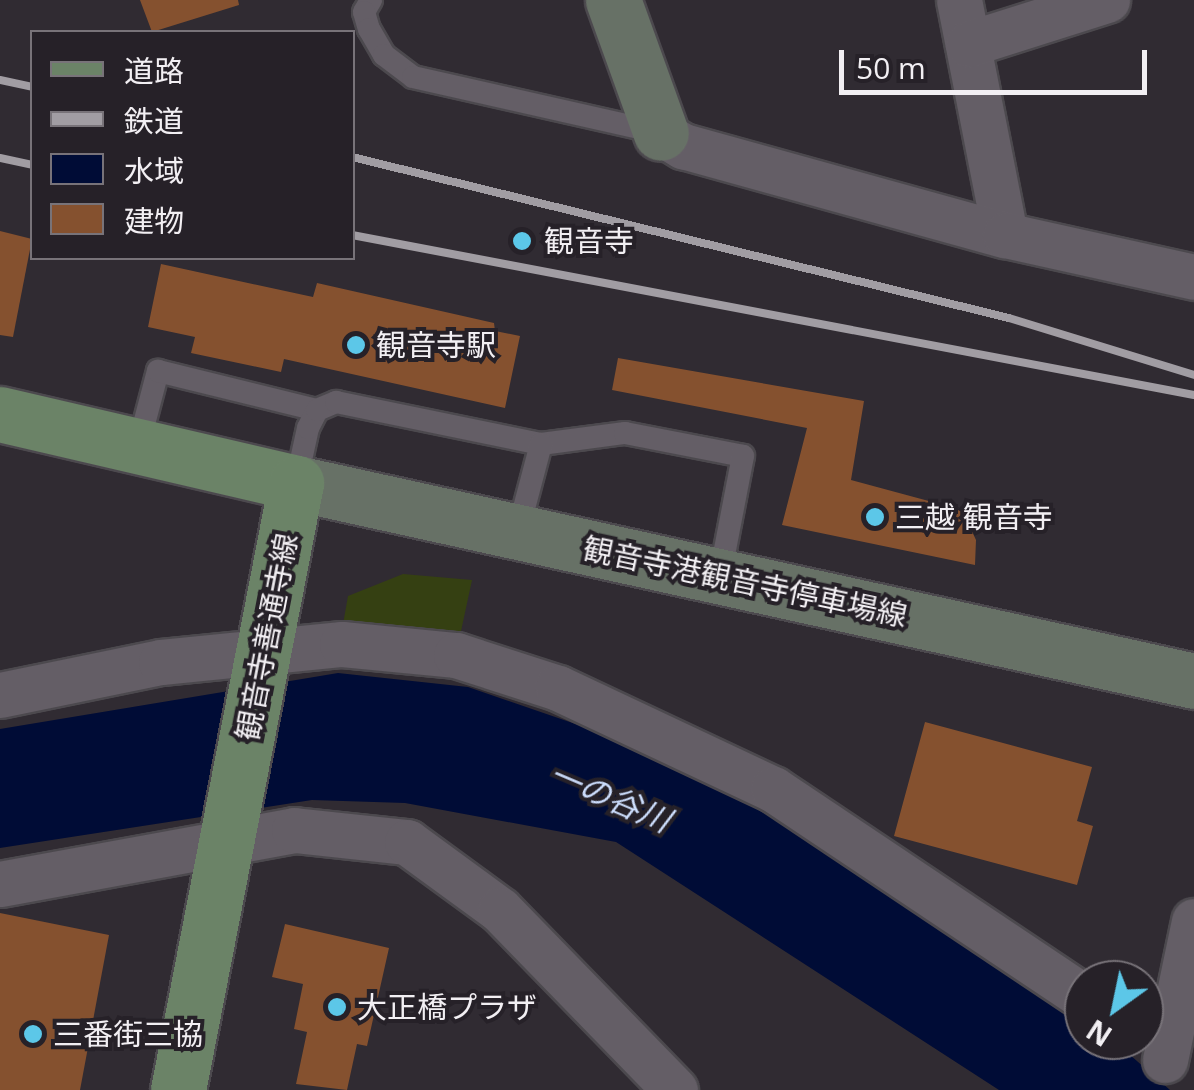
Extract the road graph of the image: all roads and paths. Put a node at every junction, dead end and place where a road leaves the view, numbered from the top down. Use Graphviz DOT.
graph roads {
  1 [pos="371,0"];
  2 [pos="613,0"];
  3 [pos="959,0"];
  4 [pos="1107,0"];
  5 [pos="968,44"];
  6 [pos="660,133"];
  7 [pos="1005,236"];
  8 [pos="1194,277"];
  9 [pos="317,410"];
  10 [pos="0,414"];
  11 [pos="541,444"];
  12 [pos="138,447"];
  13 [pos="296,482"];
  14 [pos="518,531"];
  15 [pos="720,576"];
  16 [pos="265,652"];
  17 [pos="1194,681"];
  18 [pos="0,695"];
  19 [pos="230,840"];
  20 [pos="0,884"];
  21 [pos="1194,922"];
  22 [pos="1064,983"];
  23 [pos="1166,1063"];
  24 [pos="178,1090"];
  25 [pos="675,1090"];
  1 -- 6 [label="lane"];
  2 -- 6 [label="main road"];
  3 -- 5 [label="street"];
  4 -- 5 [label="street"];
  5 -- 7 [label="street"];
  6 -- 7 [label="street"];
  7 -- 8 [label="street"];
  9 -- 11 [label="lane"];
  9 -- 12 [label="lane"];
  9 -- 13 [label="lane"];
  10 -- 12 [label="main road"];
  11 -- 14 [label="lane"];
  11 -- 15 [label="lane"];
  12 -- 13 [label="main road"];
  13 -- 14 [label="main road, 観音寺港観音寺停車場線"];
  13 -- 16 [label="main road, 観音寺善通寺線"];
  14 -- 15 [label="main road, 観音寺港観音寺停車場線"];
  15 -- 17 [label="main road, 観音寺港観音寺停車場線"];
  16 -- 18 [label="street"];
  16 -- 19 [label="main road, 観音寺善通寺線"];
  16 -- 22 [label="street"];
  19 -- 20 [label="street"];
  19 -- 24 [label="main road, 観音寺善通寺線"];
  19 -- 25 [label="street"];
  21 -- 23 [label="street"];
}
